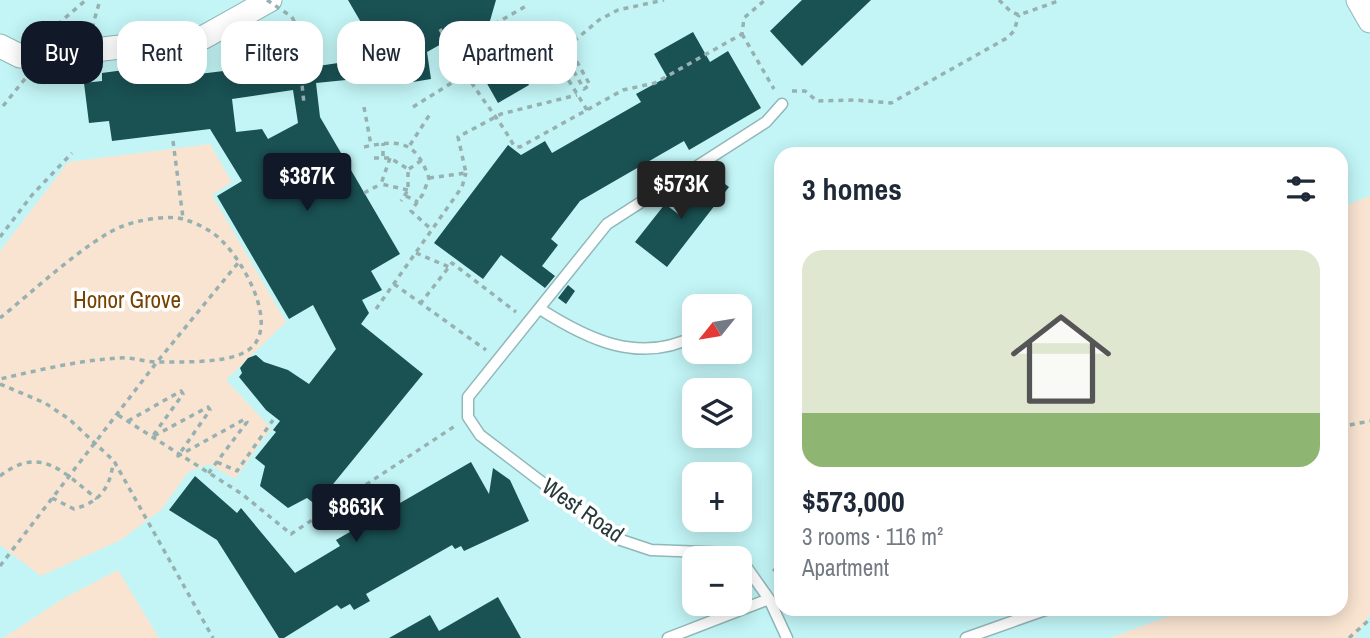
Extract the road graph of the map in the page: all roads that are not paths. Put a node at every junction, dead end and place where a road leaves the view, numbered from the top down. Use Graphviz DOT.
graph roads {
  1 [pos="269,0"];
  2 [pos="1358,0"];
  3 [pos="1370,20"];
  4 [pos="0,46"];
  5 [pos="782,104"];
  6 [pos="540,309"];
  7 [pos="682,342"];
  8 [pos="682,551"];
  9 [pos="752,575"];
  10 [pos="769,600"];
  11 [pos="774,611"];
  12 [pos="777,616"];
  13 [pos="1028,616"];
  14 [pos="668,638"];
  15 [pos="787,638"];
  16 [pos="966,638"];
  1 -- 4 [label="street"];
  2 -- 3 [label="street"];
  5 -- 6 [label="lane"];
  6 -- 7 [label="lane"];
  6 -- 8 [label="lane, West Road"];
  9 -- 10 [label="lane, West Road"];
  10 -- 11 [label="lane, West Road"];
  10 -- 14 [label="lane"];
  12 -- 15 [label="lane, West Road"];
  13 -- 16 [label="lane"];
}
